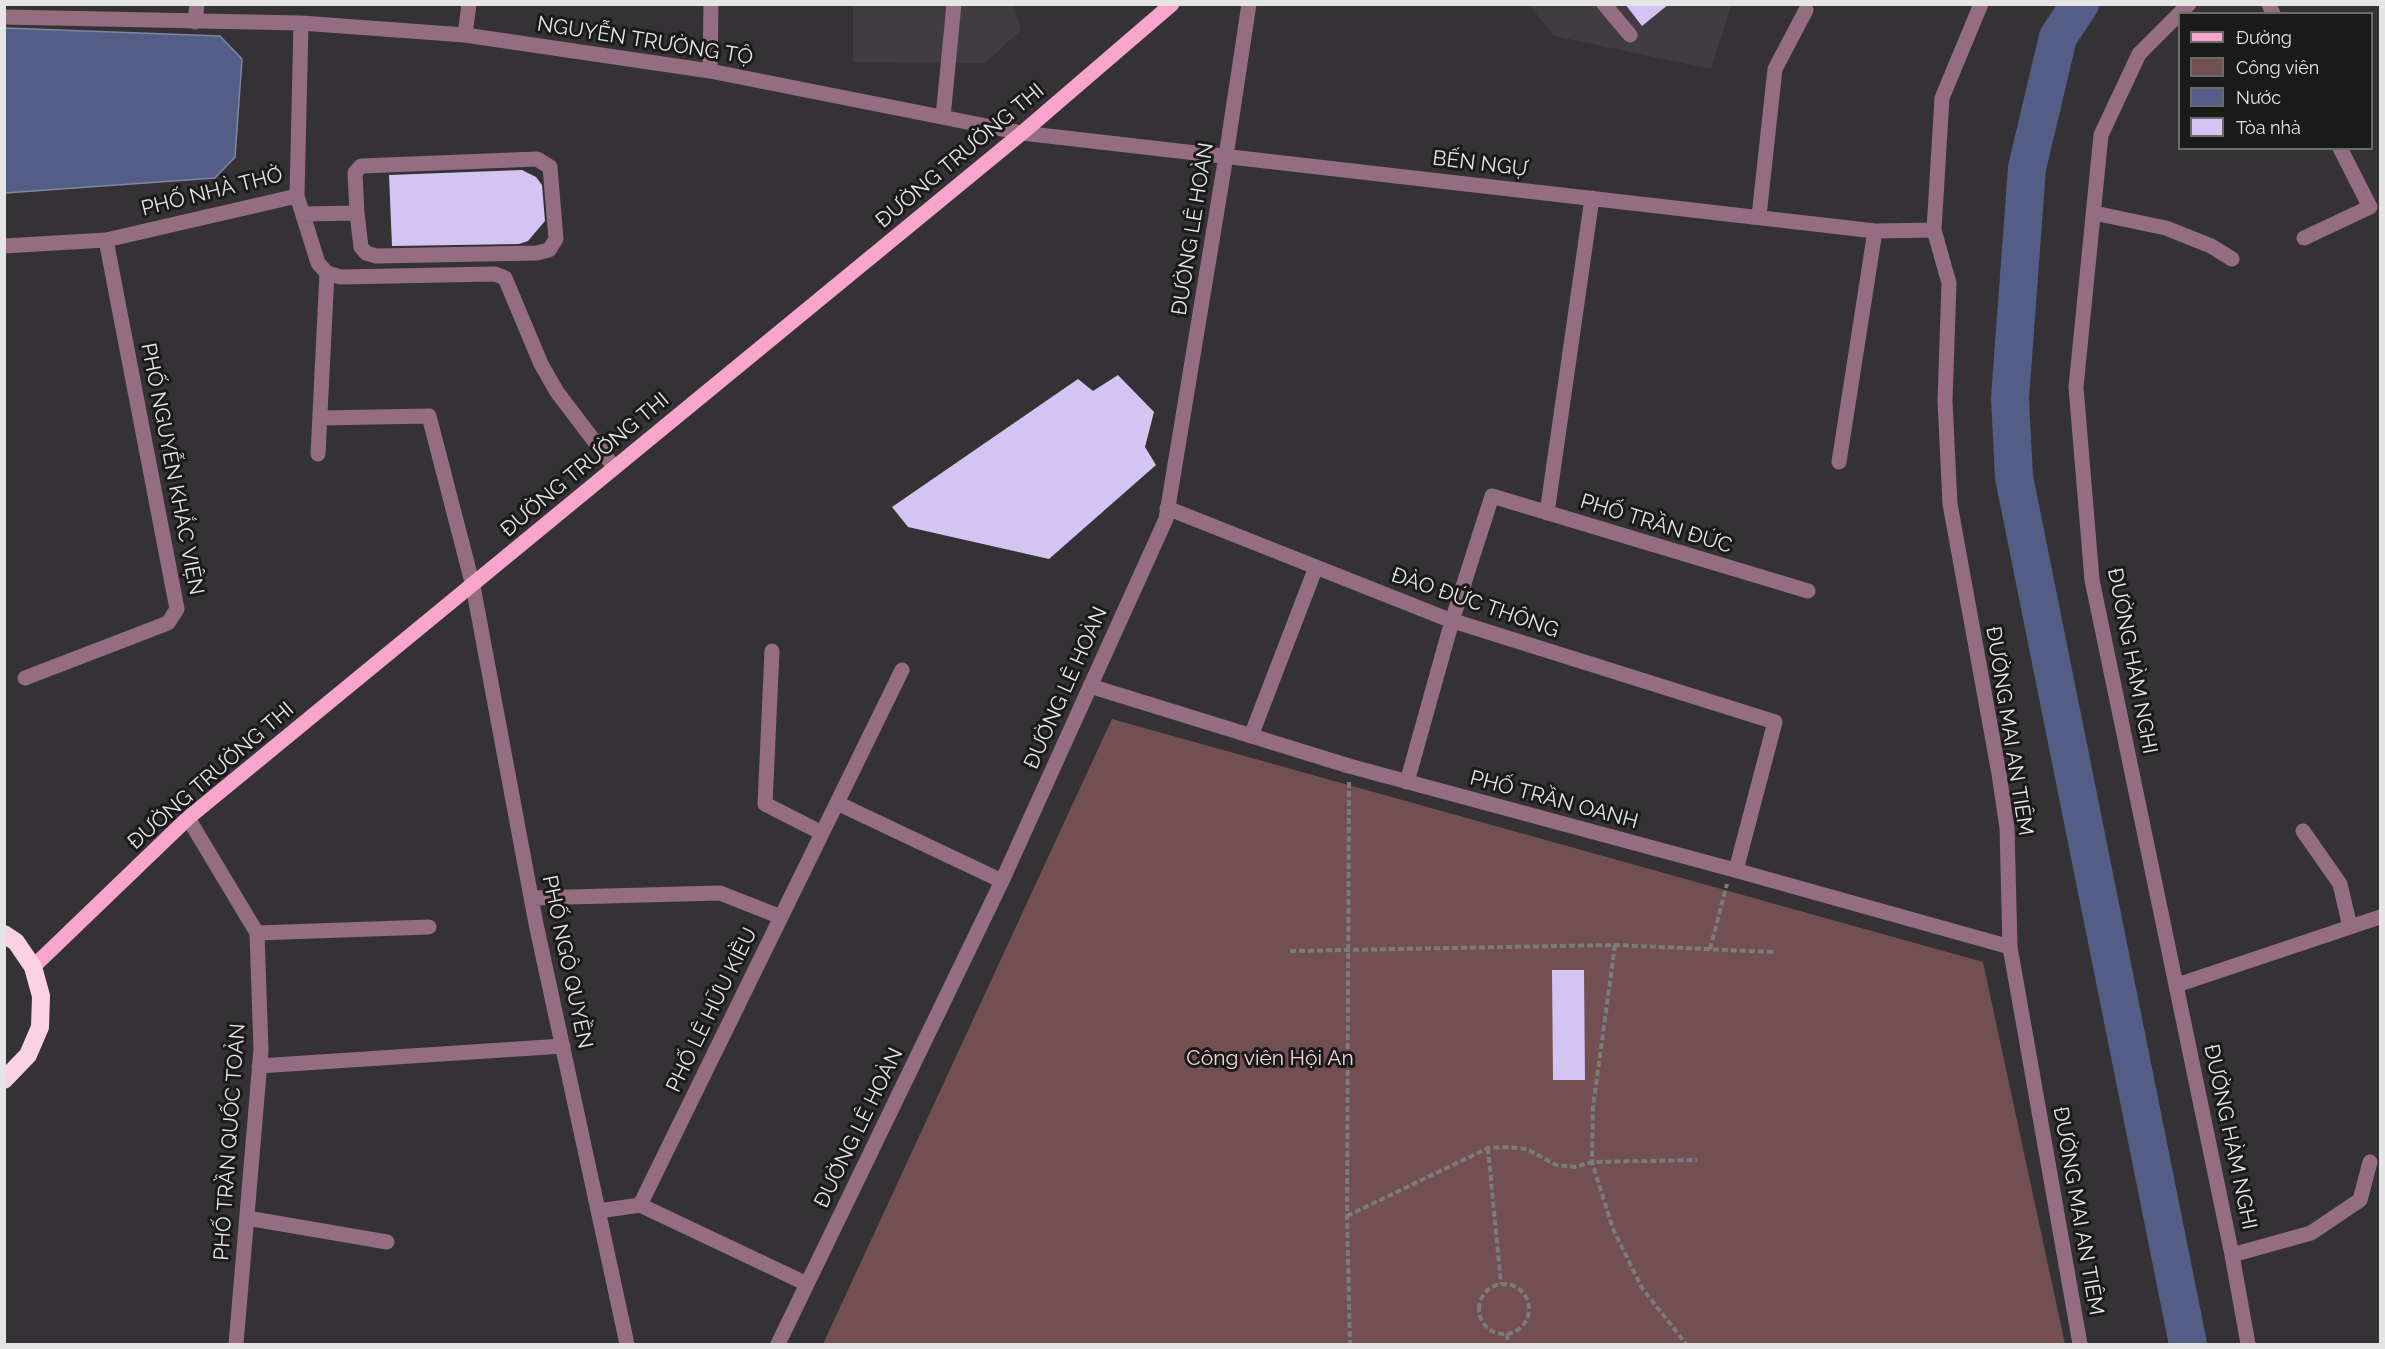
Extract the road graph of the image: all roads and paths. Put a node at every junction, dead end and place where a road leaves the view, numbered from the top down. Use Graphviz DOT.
graph roads {
  1 [pos="197,4"];
  2 [pos="469,4"];
  3 [pos="711,4"];
  4 [pos="954,4"];
  5 [pos="1172,4"];
  6 [pos="1249,4"];
  7 [pos="1604,4"];
  8 [pos="1981,4"];
  9 [pos="1806,10"];
  10 [pos="65,11"];
  11 [pos="2178,15"];
  12 [pos="4,17"];
  13 [pos="195,22"];
  14 [pos="301,23"];
  15 [pos="465,34"];
  16 [pos="1630,35"];
  17 [pos="710,71"];
  18 [pos="943,117"];
  19 [pos="1022,134"];
  20 [pos="2341,150"];
  21 [pos="1226,156"];
  22 [pos="297,196"];
  23 [pos="1592,198"];
  24 [pos="2375,204"];
  25 [pos="357,213"];
  26 [pos="2094,213"];
  27 [pos="303,214"];
  28 [pos="1759,216"];
  29 [pos="1934,230"];
  30 [pos="1875,231"];
  31 [pos="2304,238"];
  32 [pos="106,240"];
  33 [pos="4,246"];
  34 [pos="2232,259"];
  35 [pos="327,273"];
  36 [pos="320,418"];
  37 [pos="318,454"];
  38 [pos="1839,462"];
  39 [pos="614,467"];
  40 [pos="1167,508"];
  41 [pos="1547,513"];
  42 [pos="1316,567"];
  43 [pos="472,586"];
  44 [pos="1809,591"];
  45 [pos="1452,621"];
  46 [pos="772,651"];
  47 [pos="902,670"];
  48 [pos="25,678"];
  49 [pos="1090,686"];
  50 [pos="1251,736"];
  51 [pos="1349,766"];
  52 [pos="1407,782"];
  53 [pos="837,803"];
  54 [pos="188,818"];
  55 [pos="2303,831"];
  56 [pos="822,833"];
  57 [pos="1734,869"];
  58 [pos="1002,881"];
  59 [pos="531,898"];
  60 [pos="781,917"];
  61 [pos="2380,917"];
  62 [pos="429,927"];
  63 [pos="2350,927"];
  64 [pos="257,933"];
  65 [pos="4,934"];
  66 [pos="1615,945"];
  67 [pos="2010,947"];
  68 [pos="1348,950"];
  69 [pos="1710,950"];
  70 [pos="1290,951"];
  71 [pos="1773,952"];
  72 [pos="33,967"];
  73 [pos="2177,985"];
  74 [pos="563,1046"];
  75 [pos="259,1066"];
  76 [pos="6,1081"];
  77 [pos="1488,1148"];
  78 [pos="1697,1160"];
  79 [pos="1592,1162"];
  80 [pos="2370,1162"];
  81 [pos="640,1205"];
  82 [pos="598,1211"];
  83 [pos="1347,1216"];
  84 [pos="247,1218"];
  85 [pos="387,1242"];
  86 [pos="2232,1254"];
  87 [pos="807,1284"];
  88 [pos="1502,1284"];
  89 [pos="1507,1334"];
  90 [pos="236,1344"];
  91 [pos="627,1344"];
  92 [pos="778,1344"];
  93 [pos="1350,1344"];
  94 [pos="1508,1344"];
  95 [pos="1686,1344"];
  96 [pos="2080,1344"];
  97 [pos="2248,1344"];
  1 -- 13 [label="street"];
  2 -- 15 [label="street"];
  3 -- 17 [label="street"];
  4 -- 18 [label="street"];
  5 -- 19 [label="main road, ĐƯỜNG TRƯỜNG THI"];
  6 -- 21 [label="street, ĐƯỜNG LÊ HOÀN"];
  7 -- 16 [label="street"];
  8 -- 29 [label="street, ĐƯỜNG MAI AN TIÊM"];
  9 -- 28 [label="street"];
  10 -- 12 [label="street, NGUYỄN TRƯỜNG TỘ"];
  10 -- 13 [label="street, NGUYỄN TRƯỜNG TỘ"];
  11 -- 26 [label="street, ĐƯỜNG HÀM NGHI"];
  13 -- 14 [label="street, NGUYỄN TRƯỜNG TỘ"];
  14 -- 15 [label="street, NGUYỄN TRƯỜNG TỘ"];
  14 -- 22 [label="street, PHỐ NHÀ THỜ"];
  15 -- 17 [label="street, NGUYỄN TRƯỜNG TỘ"];
  17 -- 18 [label="street, NGUYỄN TRƯỜNG TỘ"];
  18 -- 19 [label="street, NGUYỄN TRƯỜNG TỘ"];
  19 -- 21 [label="street, BẾN NGỰ"];
  19 -- 39 [label="main road, ĐƯỜNG TRƯỜNG THI"];
  20 -- 24 [label="street"];
  21 -- 23 [label="street, BẾN NGỰ"];
  21 -- 40 [label="street, ĐƯỜNG LÊ HOÀN"];
  22 -- 27 [label="street"];
  22 -- 32 [label="street, PHỐ NHÀ THỜ"];
  23 -- 28 [label="street, BẾN NGỰ"];
  23 -- 41 [label="street"];
  24 -- 31 [label="street"];
  25 -- 25 [label="street"];
  25 -- 27 [label="street"];
  26 -- 34 [label="street"];
  26 -- 73 [label="street, ĐƯỜNG HÀM NGHI"];
  27 -- 35 [label="street"];
  28 -- 30 [label="street, BẾN NGỰ"];
  29 -- 30 [label="street, BẾN NGỰ"];
  29 -- 67 [label="street, ĐƯỜNG MAI AN TIÊM"];
  30 -- 38 [label="street"];
  32 -- 33 [label="street, PHỐ NHÀ THỜ"];
  32 -- 48 [label="street, PHỐ NGUYỄN KHẮC VIỆN"];
  35 -- 36 [label="street"];
  35 -- 39 [label="street"];
  36 -- 37 [label="street"];
  36 -- 43 [label="street, PHỐ NGÔ QUYỀN"];
  39 -- 43 [label="main road, ĐƯỜNG TRƯỜNG THI"];
  40 -- 42 [label="street, ĐÀO ĐỨC THÔNG"];
  40 -- 49 [label="street, ĐƯỜNG LÊ HOÀN"];
  41 -- 44 [label="street, PHỐ TRẦN ĐỨC"];
  41 -- 45 [label="street, PHỐ TRẦN ĐỨC"];
  42 -- 45 [label="street, ĐÀO ĐỨC THÔNG"];
  42 -- 50 [label="street"];
  43 -- 54 [label="main road, ĐƯỜNG TRƯỜNG THI"];
  43 -- 59 [label="street, PHỐ NGÔ QUYỀN"];
  45 -- 52 [label="street"];
  45 -- 57 [label="street, ĐÀO ĐỨC THÔNG"];
  46 -- 56 [label="street"];
  47 -- 53 [label="street, PHỐ LÊ HỮU KIỀU"];
  49 -- 50 [label="street, PHỐ TRẦN OANH"];
  49 -- 58 [label="street, ĐƯỜNG LÊ HOÀN"];
  50 -- 51 [label="street, PHỐ TRẦN OANH"];
  51 -- 52 [label="street, PHỐ TRẦN OANH"];
  51 -- 68 [label="path"];
  52 -- 57 [label="street, PHỐ TRẦN OANH"];
  53 -- 56 [label="street, PHỐ LÊ HỮU KIỀU"];
  53 -- 58 [label="street"];
  54 -- 64 [label="street"];
  54 -- 72 [label="main road, ĐƯỜNG TRƯỜNG THI"];
  55 -- 63 [label="street"];
  56 -- 60 [label="street, PHỐ LÊ HỮU KIỀU"];
  57 -- 67 [label="street, PHỐ TRẦN OANH"];
  57 -- 69 [label="path"];
  58 -- 87 [label="street, ĐƯỜNG LÊ HOÀN"];
  59 -- 60 [label="street"];
  59 -- 74 [label="street, PHỐ NGÔ QUYỀN"];
  60 -- 81 [label="street, PHỐ LÊ HỮU KIỀU"];
  61 -- 63 [label="street"];
  62 -- 64 [label="street"];
  63 -- 73 [label="street"];
  64 -- 75 [label="street, PHỐ TRẦN QUỐC TOẢN"];
  65 -- 72 [label="highway"];
  66 -- 68 [label="path"];
  66 -- 69 [label="path"];
  66 -- 79 [label="path"];
  67 -- 96 [label="street, ĐƯỜNG MAI AN TIÊM"];
  68 -- 70 [label="path"];
  68 -- 83 [label="path"];
  69 -- 71 [label="path"];
  72 -- 76 [label="highway"];
  73 -- 86 [label="street, ĐƯỜNG HÀM NGHI"];
  74 -- 75 [label="street"];
  74 -- 82 [label="street, PHỐ NGÔ QUYỀN"];
  75 -- 84 [label="street, PHỐ TRẦN QUỐC TOẢN"];
  77 -- 79 [label="path"];
  77 -- 83 [label="path"];
  77 -- 88 [label="path"];
  78 -- 79 [label="path"];
  79 -- 95 [label="path"];
  80 -- 86 [label="street"];
  81 -- 82 [label="street"];
  81 -- 87 [label="street"];
  82 -- 91 [label="street, PHỐ NGÔ QUYỀN"];
  83 -- 93 [label="path"];
  84 -- 85 [label="street"];
  84 -- 90 [label="street, PHỐ TRẦN QUỐC TOẢN"];
  86 -- 97 [label="street, ĐƯỜNG HÀM NGHI"];
  87 -- 92 [label="street, ĐƯỜNG LÊ HOÀN"];
  88 -- 89 [label="path"];
  88 -- 89 [label="path"];
  89 -- 94 [label="path"];
}
